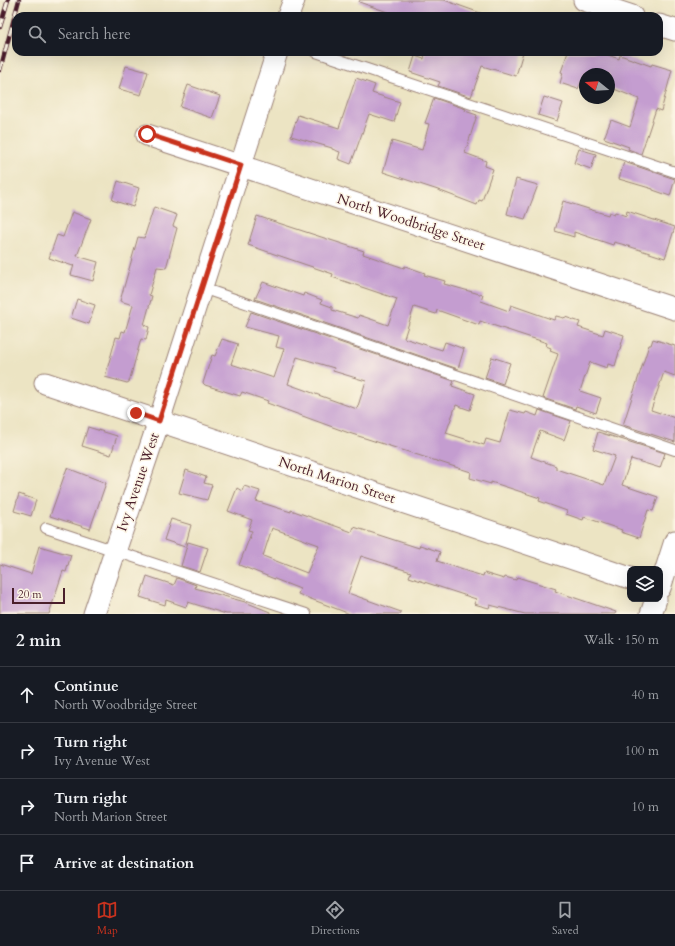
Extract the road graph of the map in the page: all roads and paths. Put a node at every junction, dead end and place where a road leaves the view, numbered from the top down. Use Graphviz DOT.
graph roads {
  1 [pos="294,0"];
  2 [pos="584,0"];
  3 [pos="290,12"];
  4 [pos="620,12"];
  5 [pos="663,26"];
  6 [pos="675,30"];
  7 [pos="276,56"];
  8 [pos="328,56"];
  9 [pos="147,134"];
  10 [pos="241,165"];
  11 [pos="675,172"];
  12 [pos="202,288"];
  13 [pos="675,309"];
  14 [pos="45,383"];
  15 [pos="159,421"];
  16 [pos="675,450"];
  17 [pos="46,528"];
  18 [pos="675,541"];
  19 [pos="114,550"];
  20 [pos="627,577"];
  21 [pos="663,579"];
  22 [pos="663,589"];
  23 [pos="675,593"];
  24 [pos="655,602"];
  25 [pos="94,614"];
  26 [pos="306,614"];
  27 [pos="652,614"];
  1 -- 3 [label="street"];
  2 -- 4 [label="street"];
  5 -- 6 [label="street"];
  7 -- 10 [label="street, Ivy Avenue West"];
  8 -- 11 [label="lane"];
  9 -- 10 [label="street, North Woodbridge Street"];
  10 -- 12 [label="street, Ivy Avenue West"];
  10 -- 13 [label="street, North Woodbridge Street"];
  12 -- 15 [label="street, Ivy Avenue West"];
  12 -- 16 [label="lane"];
  14 -- 15 [label="street, North Marion Street"];
  15 -- 19 [label="street, Ivy Avenue West"];
  15 -- 20 [label="street, North Marion Street"];
  17 -- 19 [label="lane"];
  18 -- 21 [label="street"];
  19 -- 25 [label="street, Ivy Avenue West"];
  19 -- 26 [label="lane"];
  22 -- 23 [label="street"];
  24 -- 27 [label="street"];
}
